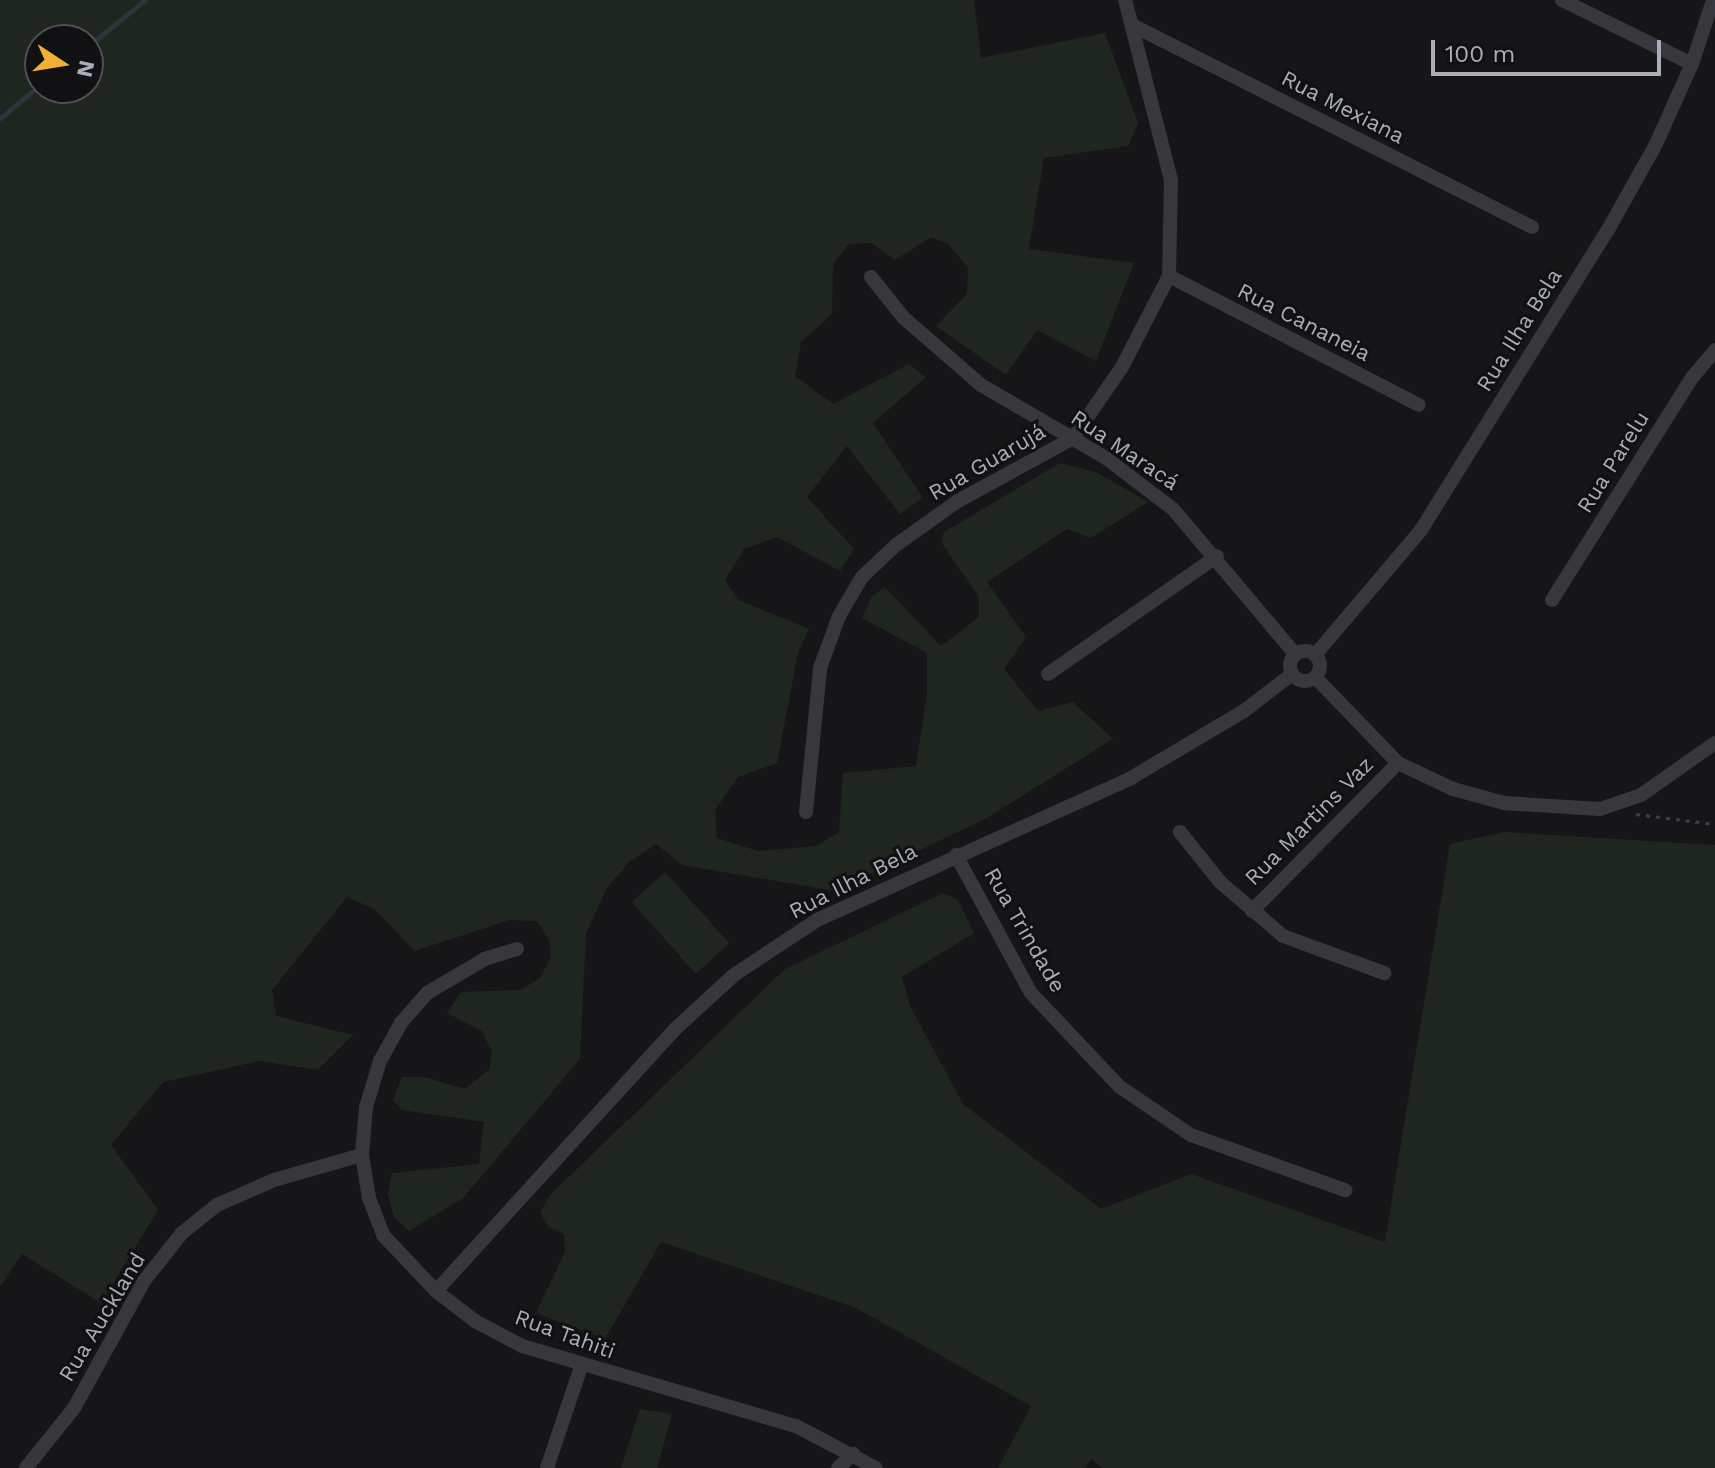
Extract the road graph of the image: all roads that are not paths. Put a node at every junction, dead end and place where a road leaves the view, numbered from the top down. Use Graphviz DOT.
graph roads {
  1 [pos="1125,0"];
  2 [pos="1562,0"];
  3 [pos="1713,0"];
  4 [pos="1134,26"];
  5 [pos="1692,64"];
  6 [pos="1532,227"];
  7 [pos="1169,276"];
  8 [pos="871,277"];
  9 [pos="1715,350"];
  10 [pos="1419,405"];
  11 [pos="1073,438"];
  12 [pos="1217,556"];
  13 [pos="1552,600"];
  14 [pos="1295,654"];
  15 [pos="1315,655"];
  16 [pos="1048,674"];
  17 [pos="1292,674"];
  18 [pos="1315,677"];
  19 [pos="1715,743"];
  20 [pos="1398,763"];
  21 [pos="806,812"];
  22 [pos="1180,832"];
  23 [pos="956,855"];
  24 [pos="1252,911"];
  25 [pos="517,949"];
  26 [pos="1384,973"];
  27 [pos="362,1155"];
  28 [pos="1345,1190"];
  29 [pos="436,1291"];
  30 [pos="581,1367"];
  31 [pos="853,1454"];
  32 [pos="26,1468"];
  33 [pos="547,1468"];
  34 [pos="838,1468"];
  35 [pos="876,1468"];
  1 -- 4 [label="street, Rua Guarujá"];
  2 -- 5 [label="street"];
  3 -- 5 [label="street, Rua Ilha Bela"];
  4 -- 6 [label="street, Rua Mexiana"];
  4 -- 7 [label="street, Rua Guarujá"];
  5 -- 15 [label="street, Rua Ilha Bela"];
  7 -- 10 [label="street, Rua Cananeia"];
  7 -- 11 [label="street, Rua Guarujá"];
  8 -- 11 [label="street, Rua Maracá"];
  9 -- 13 [label="street, Rua Parelu"];
  11 -- 12 [label="street, Rua Maracá"];
  11 -- 21 [label="street, Rua Guarujá"];
  12 -- 14 [label="street, Rua Maracá"];
  12 -- 16 [label="street"];
  14 -- 15 [label="street"];
  14 -- 17 [label="street"];
  15 -- 18 [label="street"];
  17 -- 18 [label="street"];
  17 -- 23 [label="street, Rua Ilha Bela"];
  18 -- 20 [label="street"];
  19 -- 20 [label="street"];
  20 -- 24 [label="street, Rua Martins Vaz"];
  22 -- 24 [label="street"];
  23 -- 28 [label="street, Rua Trindade"];
  23 -- 29 [label="street, Rua Ilha Bela"];
  24 -- 26 [label="street"];
  25 -- 27 [label="street, Rua Tahiti"];
  27 -- 29 [label="street, Rua Tahiti"];
  27 -- 32 [label="street, Rua Auckland"];
  29 -- 30 [label="street, Rua Tahiti"];
  30 -- 31 [label="street, Rua Tahiti"];
  30 -- 33 [label="street"];
  31 -- 34 [label="street"];
  31 -- 35 [label="street, Rua Tahiti"];
}
